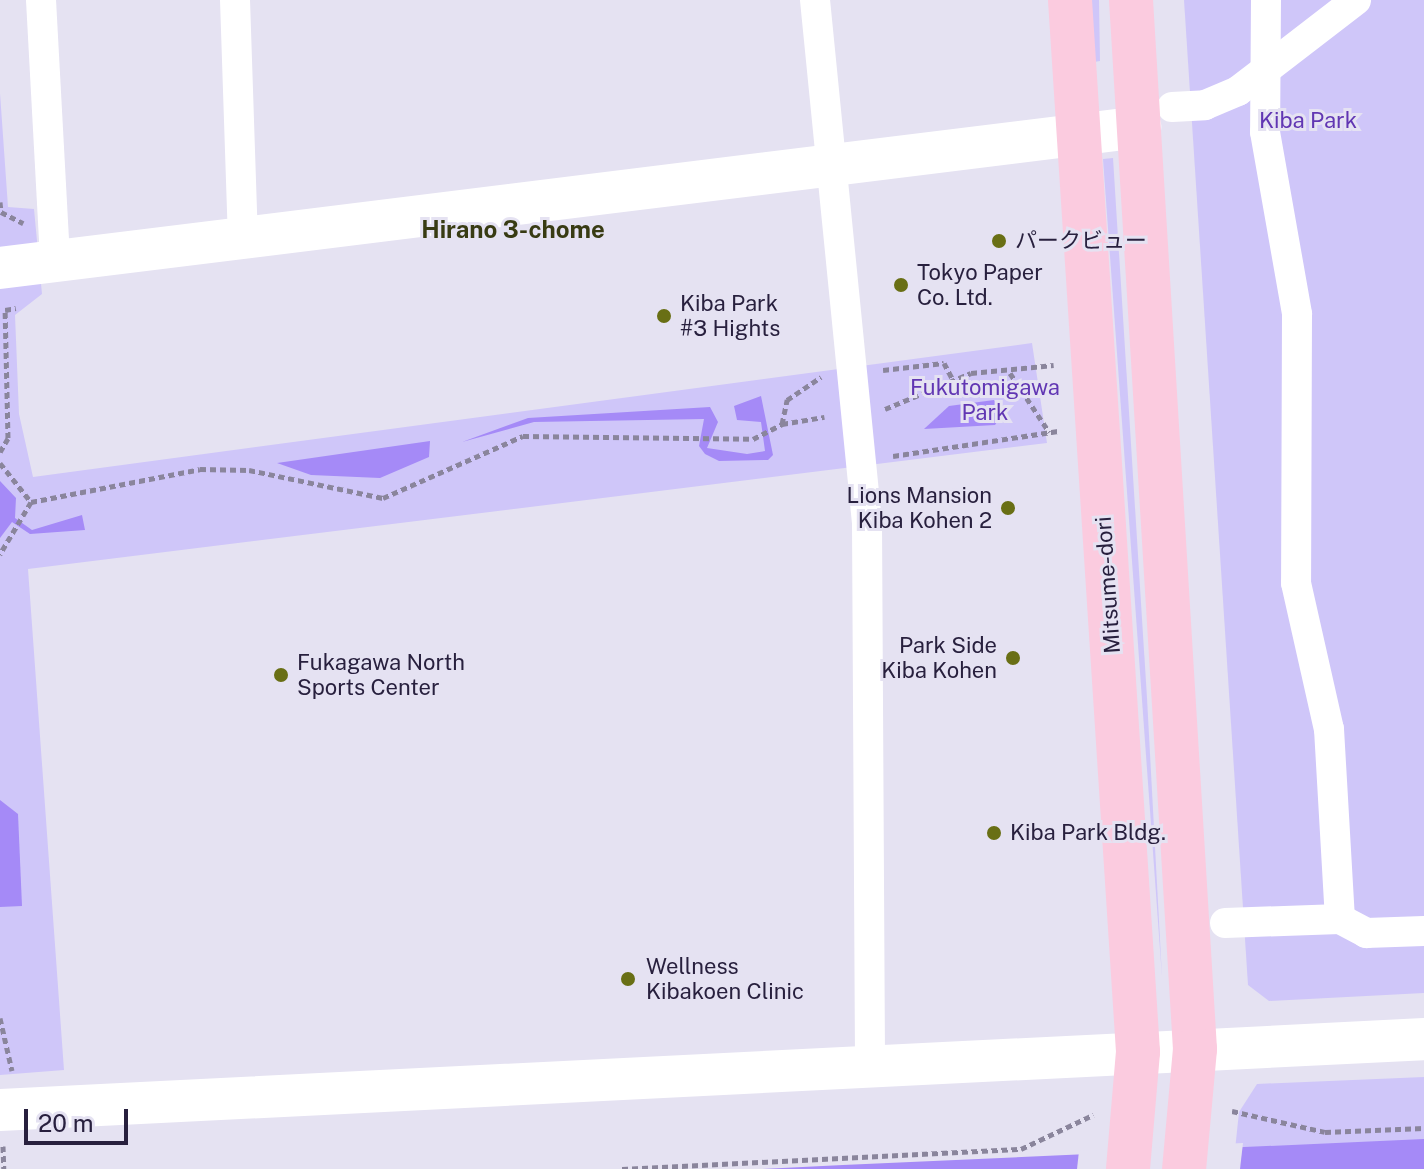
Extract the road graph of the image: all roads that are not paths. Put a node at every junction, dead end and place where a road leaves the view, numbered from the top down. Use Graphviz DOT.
graph roads {
  1 [pos="41,0"];
  2 [pos="235,0"];
  3 [pos="815,0"];
  4 [pos="1070,0"];
  5 [pos="1131,0"];
  6 [pos="1266,0"];
  7 [pos="1356,0"];
  8 [pos="1266,65"];
  9 [pos="1156,117"];
  10 [pos="1078,132"];
  11 [pos="826,164"];
  12 [pos="243,238"];
  13 [pos="55,262"];
  14 [pos="13,280"];
  15 [pos="1340,919"];
  16 [pos="1225,923"];
  17 [pos="1424,931"];
  18 [pos="1424,1039"];
  19 [pos="870,1066"];
  20 [pos="1138,1066"];
  21 [pos="1194,1066"];
  22 [pos="6,1094"];
  23 [pos="1128,1169"];
  24 [pos="1184,1169"];
  1 -- 13 [label="street"];
  2 -- 12 [label="street"];
  3 -- 11 [label="street"];
  4 -- 10 [label="main road, Mitsume-dori"];
  5 -- 9 [label="main road"];
  6 -- 8 [label="street"];
  7 -- 8 [label="street"];
  8 -- 9 [label="street"];
  8 -- 15 [label="street"];
  9 -- 10 [label="street"];
  9 -- 21 [label="main road"];
  10 -- 11 [label="street"];
  10 -- 20 [label="main road, Mitsume-dori"];
  11 -- 12 [label="street"];
  11 -- 19 [label="street"];
  12 -- 13 [label="street"];
  13 -- 14 [label="street"];
  15 -- 16 [label="street"];
  15 -- 17 [label="street"];
  18 -- 21 [label="street"];
  19 -- 20 [label="street"];
  19 -- 22 [label="street"];
  20 -- 21 [label="street"];
  20 -- 23 [label="main road, Mitsume-dori"];
  21 -- 24 [label="main road"];
}
